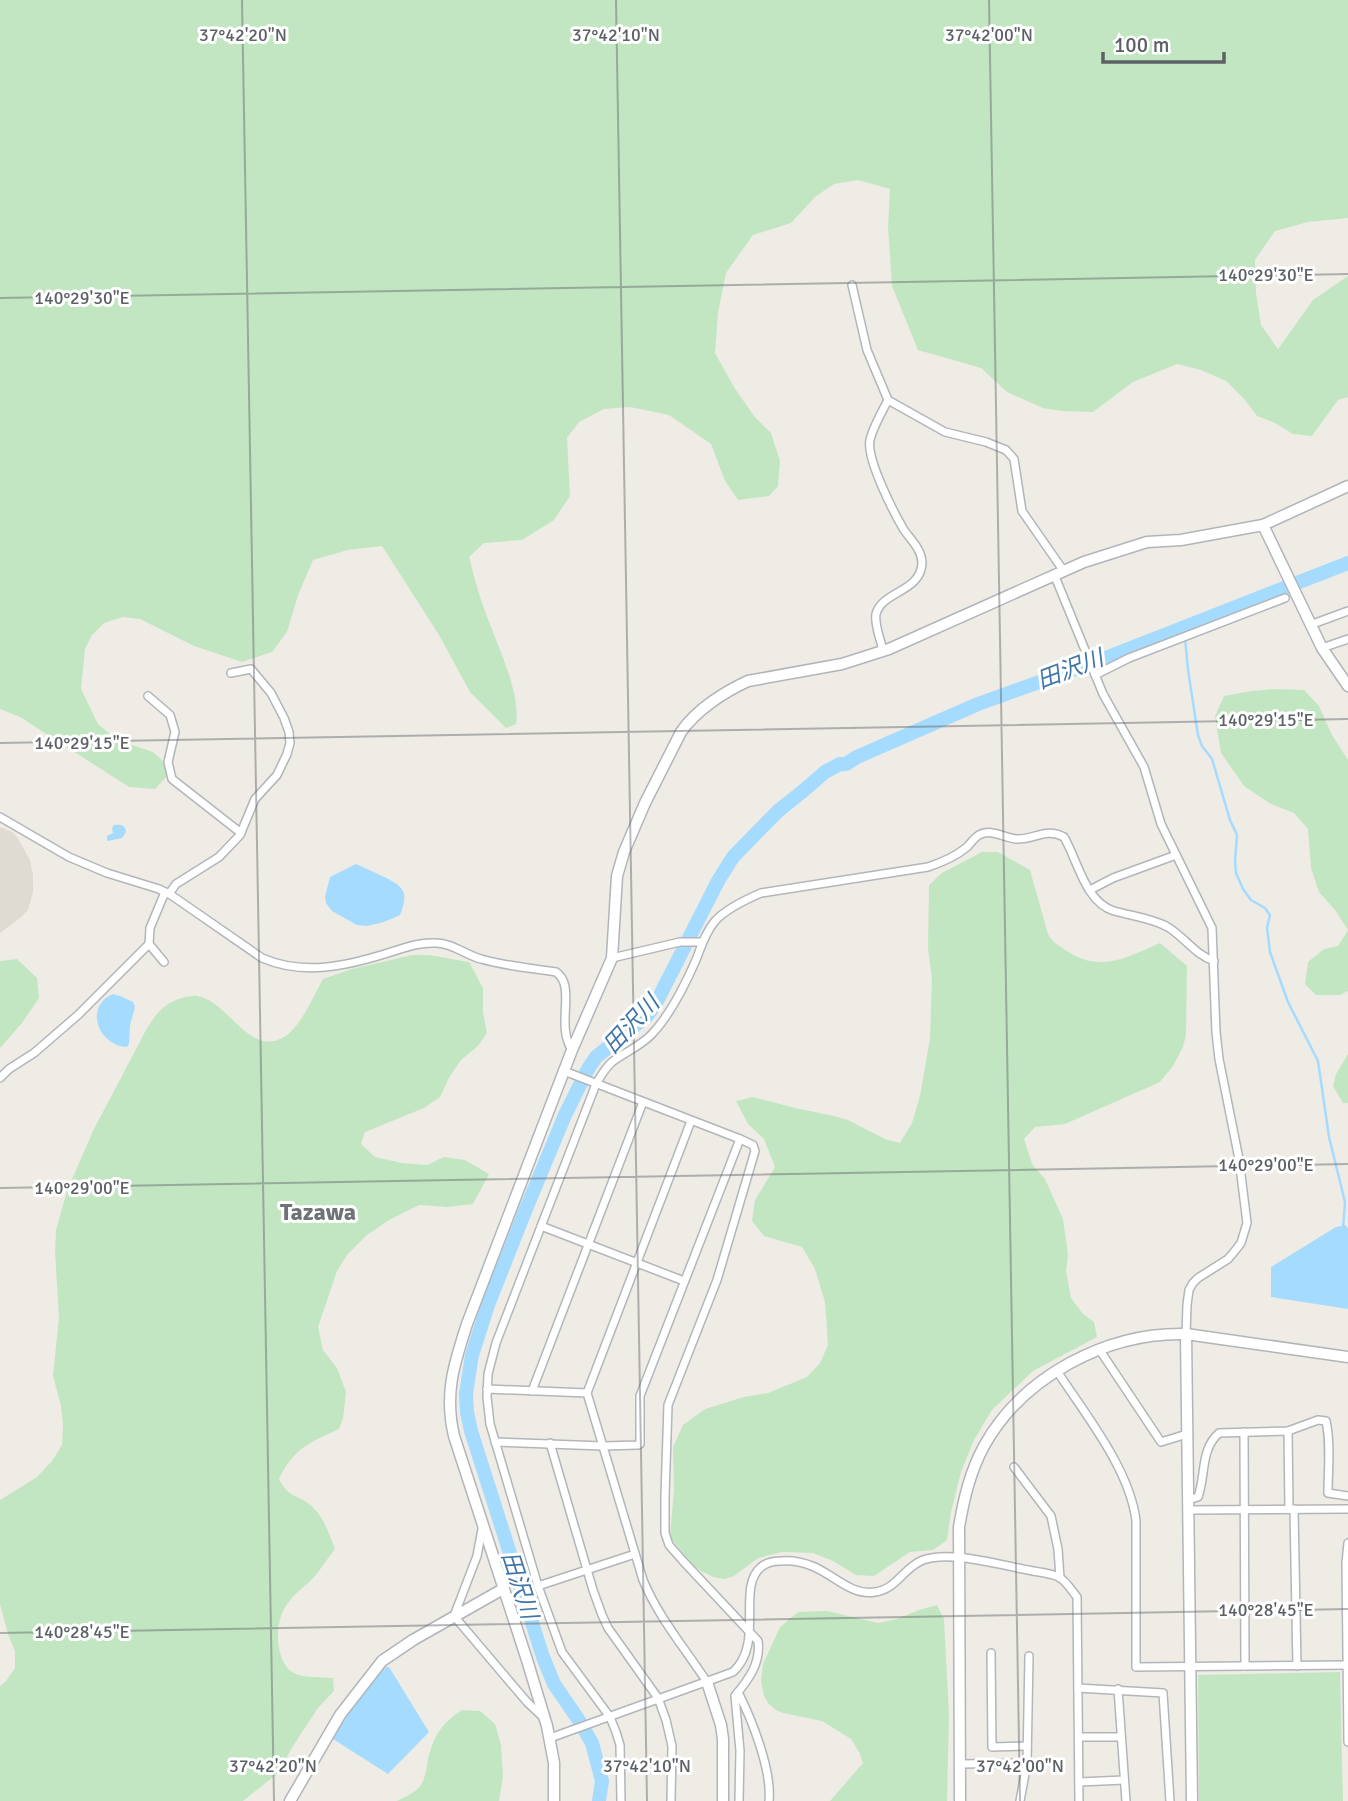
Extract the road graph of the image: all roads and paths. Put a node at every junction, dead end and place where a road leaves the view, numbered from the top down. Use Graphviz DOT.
graph roads {
  1 [pos="852,285"];
  2 [pos="888,400"];
  3 [pos="1348,486"];
  4 [pos="1263,525"];
  5 [pos="1058,572"];
  6 [pos="1285,598"];
  7 [pos="1348,611"];
  8 [pos="1310,625"];
  9 [pos="1348,639"];
  10 [pos="1322,649"];
  11 [pos="883,650"];
  12 [pos="231,674"];
  13 [pos="1095,675"];
  14 [pos="1348,686"];
  15 [pos="148,696"];
  16 [pos="0,817"];
  17 [pos="242,833"];
  18 [pos="1176,855"];
  19 [pos="1090,890"];
  20 [pos="167,893"];
  21 [pos="698,941"];
  22 [pos="149,944"];
  23 [pos="612,958"];
  24 [pos="1214,961"];
  25 [pos="164,962"];
  26 [pos="572,1050"];
  27 [pos="564,1071"];
  28 [pos="0,1078"];
  29 [pos="596,1084"];
  30 [pos="643,1102"];
  31 [pos="691,1121"];
  32 [pos="740,1139"];
  33 [pos="541,1226"];
  34 [pos="590,1244"];
  35 [pos="636,1262"];
  36 [pos="684,1281"];
  37 [pos="1186,1334"];
  38 [pos="1099,1349"];
  39 [pos="1348,1357"];
  40 [pos="1057,1371"];
  41 [pos="487,1389"];
  42 [pos="532,1391"];
  43 [pos="587,1393"];
  44 [pos="1288,1431"];
  45 [pos="1244,1432"];
  46 [pos="1187,1434"];
  47 [pos="495,1441"];
  48 [pos="551,1443"];
  49 [pos="603,1446"];
  50 [pos="1014,1467"];
  51 [pos="1348,1496"];
  52 [pos="1188,1505"];
  53 [pos="1292,1509"];
  54 [pos="1348,1509"];
  55 [pos="1244,1510"];
  56 [pos="483,1524"];
  57 [pos="1348,1543"];
  58 [pos="635,1554"];
  59 [pos="958,1557"];
  60 [pos="588,1570"];
  61 [pos="1060,1577"];
  62 [pos="538,1586"];
  63 [pos="503,1589"];
  64 [pos="1347,1591"];
  65 [pos="454,1616"];
  66 [pos="749,1631"];
  67 [pos="1347,1641"];
  68 [pos="991,1653"];
  69 [pos="1029,1656"];
  70 [pos="1347,1665"];
  71 [pos="1191,1666"];
  72 [pos="1245,1666"];
  73 [pos="1297,1666"];
  74 [pos="707,1682"];
  75 [pos="1078,1688"];
  76 [pos="1118,1689"];
  77 [pos="1348,1691"];
  78 [pos="738,1692"];
  79 [pos="658,1698"];
  80 [pos="610,1717"];
  81 [pos="544,1718"];
  82 [pos="1079,1737"];
  83 [pos="1121,1737"];
  84 [pos="550,1738"];
  85 [pos="1348,1742"];
  86 [pos="1027,1746"];
  87 [pos="1027,1763"];
  88 [pos="959,1764"];
  89 [pos="1124,1780"];
  90 [pos="1079,1782"];
  91 [pos="290,1801"];
  92 [pos="554,1801"];
  93 [pos="621,1801"];
  94 [pos="671,1801"];
  95 [pos="723,1801"];
  96 [pos="739,1801"];
  97 [pos="769,1801"];
  98 [pos="960,1801"];
  99 [pos="1020,1801"];
  100 [pos="1079,1801"];
  101 [pos="1126,1801"];
  102 [pos="1170,1801"];
  103 [pos="1192,1801"];
  1 -- 2 [label="street"];
  2 -- 5 [label="street"];
  2 -- 11 [label="street"];
  3 -- 4 [label="street"];
  4 -- 5 [label="street"];
  4 -- 8 [label="street"];
  5 -- 11 [label="street"];
  5 -- 13 [label="street"];
  6 -- 13 [label="street"];
  7 -- 8 [label="street"];
  8 -- 10 [label="street"];
  9 -- 10 [label="street"];
  10 -- 14 [label="street"];
  11 -- 23 [label="street"];
  12 -- 17 [label="street"];
  13 -- 18 [label="street"];
  15 -- 17 [label="street"];
  16 -- 20 [label="street"];
  17 -- 20 [label="street"];
  18 -- 19 [label="street"];
  18 -- 24 [label="street"];
  19 -- 21 [label="street"];
  19 -- 24 [label="street"];
  20 -- 22 [label="street"];
  20 -- 26 [label="street"];
  21 -- 23 [label="street"];
  21 -- 29 [label="street"];
  22 -- 25 [label="street"];
  22 -- 28 [label="street"];
  23 -- 26 [label="street"];
  24 -- 37 [label="street"];
  26 -- 27 [label="street"];
  27 -- 29 [label="street"];
  27 -- 56 [label="street"];
  29 -- 30 [label="street"];
  29 -- 33 [label="street"];
  30 -- 31 [label="street"];
  30 -- 34 [label="street"];
  31 -- 32 [label="street"];
  31 -- 35 [label="street"];
  32 -- 36 [label="street"];
  32 -- 66 [label="street"];
  33 -- 34 [label="street"];
  33 -- 41 [label="street"];
  34 -- 35 [label="street"];
  34 -- 42 [label="street"];
  35 -- 36 [label="street"];
  35 -- 43 [label="street"];
  36 -- 49 [label="street"];
  37 -- 38 [label="street"];
  37 -- 39 [label="street"];
  37 -- 46 [label="street"];
  38 -- 40 [label="street"];
  38 -- 46 [label="street"];
  40 -- 59 [label="street"];
  40 -- 71 [label="street"];
  41 -- 42 [label="street"];
  41 -- 47 [label="street"];
  42 -- 43 [label="street"];
  43 -- 49 [label="street"];
  44 -- 45 [label="street"];
  44 -- 51 [label="street"];
  44 -- 53 [label="street"];
  45 -- 52 [label="street"];
  45 -- 55 [label="street"];
  46 -- 52 [label="street"];
  47 -- 48 [label="street"];
  47 -- 62 [label="street"];
  48 -- 49 [label="street"];
  48 -- 60 [label="street"];
  49 -- 58 [label="street"];
  50 -- 61 [label="street"];
  52 -- 55 [label="street"];
  52 -- 71 [label="street"];
  53 -- 54 [label="street"];
  53 -- 55 [label="street"];
  53 -- 73 [label="street"];
  55 -- 72 [label="street"];
  56 -- 63 [label="street"];
  56 -- 65 [label="street"];
  57 -- 64 [label="street"];
  58 -- 60 [label="street"];
  58 -- 74 [label="street"];
  59 -- 61 [label="street"];
  59 -- 66 [label="street"];
  59 -- 88 [label="street"];
  60 -- 62 [label="street"];
  60 -- 79 [label="street"];
  61 -- 75 [label="street"];
  62 -- 80 [label="street"];
  63 -- 65 [label="street"];
  63 -- 81 [label="street"];
  64 -- 67 [label="street"];
  65 -- 81 [label="street"];
  65 -- 91 [label="street"];
  66 -- 74 [label="street"];
  66 -- 78 [label="street"];
  67 -- 70 [label="street"];
  68 -- 86 [label="street"];
  69 -- 86 [label="street"];
  70 -- 73 [label="street"];
  70 -- 77 [label="street"];
  71 -- 72 [label="street"];
  71 -- 103 [label="street"];
  72 -- 73 [label="street"];
  74 -- 79 [label="street"];
  74 -- 95 [label="street"];
  75 -- 76 [label="street"];
  75 -- 82 [label="street"];
  76 -- 83 [label="street"];
  76 -- 102 [label="street"];
  77 -- 85 [label="street"];
  78 -- 96 [label="street"];
  78 -- 97 [label="street"];
  79 -- 80 [label="street"];
  79 -- 94 [label="street"];
  80 -- 84 [label="street"];
  80 -- 93 [label="street"];
  81 -- 84 [label="street"];
  82 -- 83 [label="street"];
  82 -- 90 [label="street"];
  83 -- 89 [label="street"];
  84 -- 92 [label="street"];
  86 -- 87 [label="street"];
  87 -- 88 [label="street"];
  87 -- 99 [label="street"];
  88 -- 98 [label="street"];
  89 -- 90 [label="street"];
  89 -- 101 [label="street"];
  90 -- 100 [label="street"];
}
